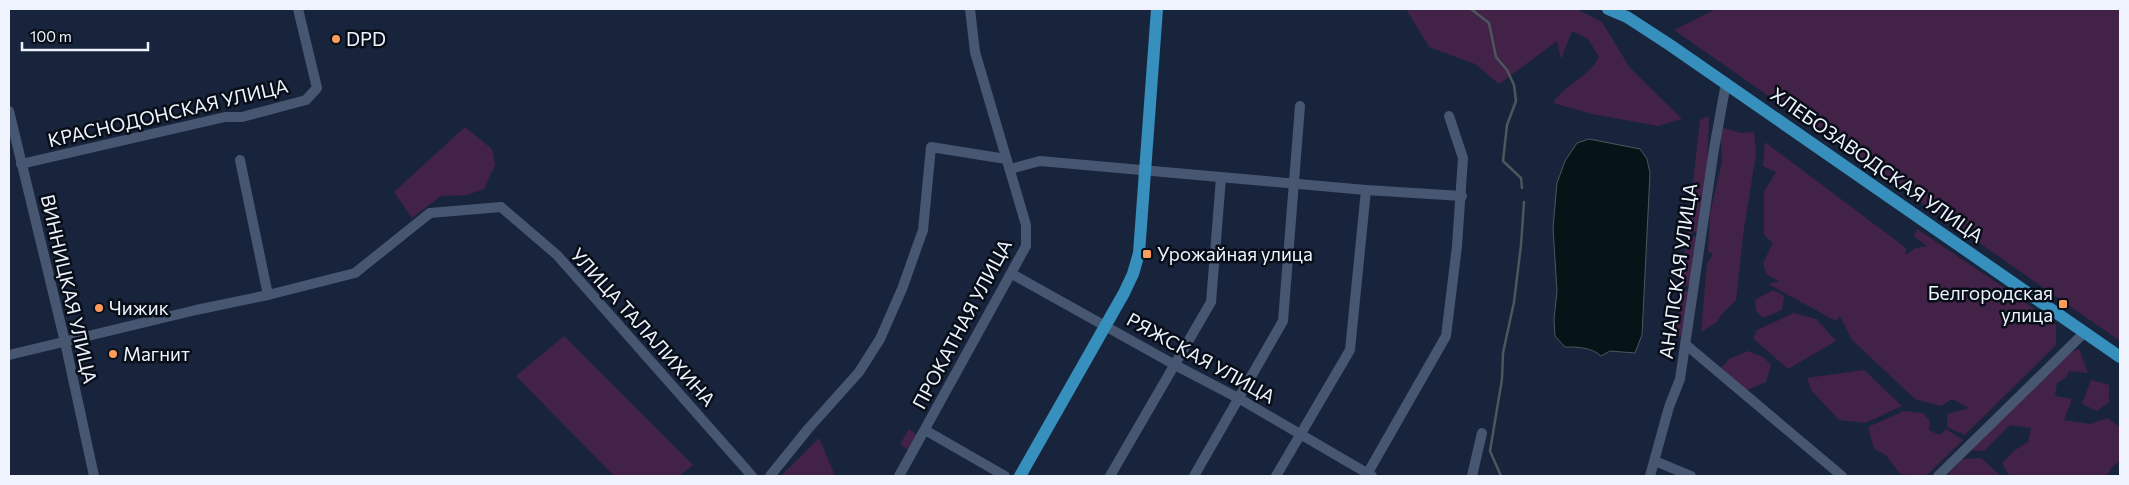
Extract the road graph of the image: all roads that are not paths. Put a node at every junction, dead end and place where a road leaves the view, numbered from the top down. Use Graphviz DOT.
graph roads {
  1 [pos="298,9"];
  2 [pos="970,9"];
  3 [pos="1158,9"];
  4 [pos="1608,9"];
  5 [pos="1726,83"];
  6 [pos="1300,106"];
  7 [pos="9,111"];
  8 [pos="1449,116"];
  9 [pos="1006,159"];
  10 [pos="240,160"];
  11 [pos="21,164"];
  12 [pos="1010,169"];
  13 [pos="1145,169"];
  14 [pos="1221,178"];
  15 [pos="1294,183"];
  16 [pos="1366,190"];
  17 [pos="1462,196"];
  18 [pos="1012,274"];
  19 [pos="268,295"];
  20 [pos="1106,326"];
  21 [pos="2085,332"];
  22 [pos="65,342"];
  23 [pos="1685,344"];
  24 [pos="9,355"];
  25 [pos="2120,357"];
  26 [pos="1175,365"];
  27 [pos="1240,399"];
  28 [pos="925,430"];
  29 [pos="1300,434"];
  30 [pos="1482,434"];
  31 [pos="1655,462"];
  32 [pos="1368,475"];
  33 [pos="94,476"];
  34 [pos="752,476"];
  35 [pos="770,476"];
  36 [pos="899,476"];
  37 [pos="1005,476"];
  38 [pos="1020,476"];
  39 [pos="1110,476"];
  40 [pos="1194,476"];
  41 [pos="1276,476"];
  42 [pos="1472,476"];
  43 [pos="1650,476"];
  44 [pos="1691,476"];
  45 [pos="1842,476"];
  46 [pos="1938,476"];
  1 -- 11 [label="street, КРАСНОДОНСКАЯ УЛИЦА"];
  2 -- 9 [label="street, ПРОКАТНАЯ УЛИЦА"];
  3 -- 13 [label="main road"];
  4 -- 5 [label="main road, ХЛЕБОЗАВОДСКАЯ УЛИЦА"];
  5 -- 21 [label="main road, ХЛЕБОЗАВОДСКАЯ УЛИЦА"];
  5 -- 23 [label="street, АНАПСКАЯ УЛИЦА"];
  6 -- 15 [label="street"];
  7 -- 11 [label="street, ВИННИЦКАЯ УЛИЦА"];
  8 -- 17 [label="street"];
  9 -- 12 [label="street, ПРОКАТНАЯ УЛИЦА"];
  9 -- 35 [label="street"];
  10 -- 19 [label="street"];
  11 -- 22 [label="street, ВИННИЦКАЯ УЛИЦА"];
  12 -- 13 [label="street"];
  12 -- 18 [label="street, ПРОКАТНАЯ УЛИЦА"];
  13 -- 14 [label="street"];
  13 -- 20 [label="main road"];
  14 -- 15 [label="street"];
  14 -- 26 [label="street"];
  15 -- 16 [label="street"];
  15 -- 27 [label="street"];
  16 -- 17 [label="street"];
  16 -- 29 [label="street"];
  17 -- 32 [label="street"];
  18 -- 20 [label="street, РЯЖСКАЯ УЛИЦА"];
  18 -- 28 [label="street, ПРОКАТНАЯ УЛИЦА"];
  19 -- 22 [label="street"];
  19 -- 34 [label="street, УЛИЦА ТАЛАЛИХИНА"];
  20 -- 26 [label="street, РЯЖСКАЯ УЛИЦА"];
  20 -- 38 [label="main road"];
  21 -- 25 [label="main road, ХЛЕБОЗАВОДСКАЯ УЛИЦА"];
  21 -- 46 [label="street"];
  22 -- 24 [label="street"];
  22 -- 33 [label="street, ВИННИЦКАЯ УЛИЦА"];
  23 -- 31 [label="street, АНАПСКАЯ УЛИЦА"];
  23 -- 45 [label="street"];
  26 -- 27 [label="street, РЯЖСКАЯ УЛИЦА"];
  26 -- 39 [label="street"];
  27 -- 29 [label="street, РЯЖСКАЯ УЛИЦА"];
  27 -- 40 [label="street"];
  28 -- 36 [label="street, ПРОКАТНАЯ УЛИЦА"];
  28 -- 37 [label="street"];
  29 -- 32 [label="street, РЯЖСКАЯ УЛИЦА"];
  29 -- 41 [label="street"];
  30 -- 42 [label="street"];
  31 -- 43 [label="street, АНАПСКАЯ УЛИЦА"];
  31 -- 44 [label="street"];
}
